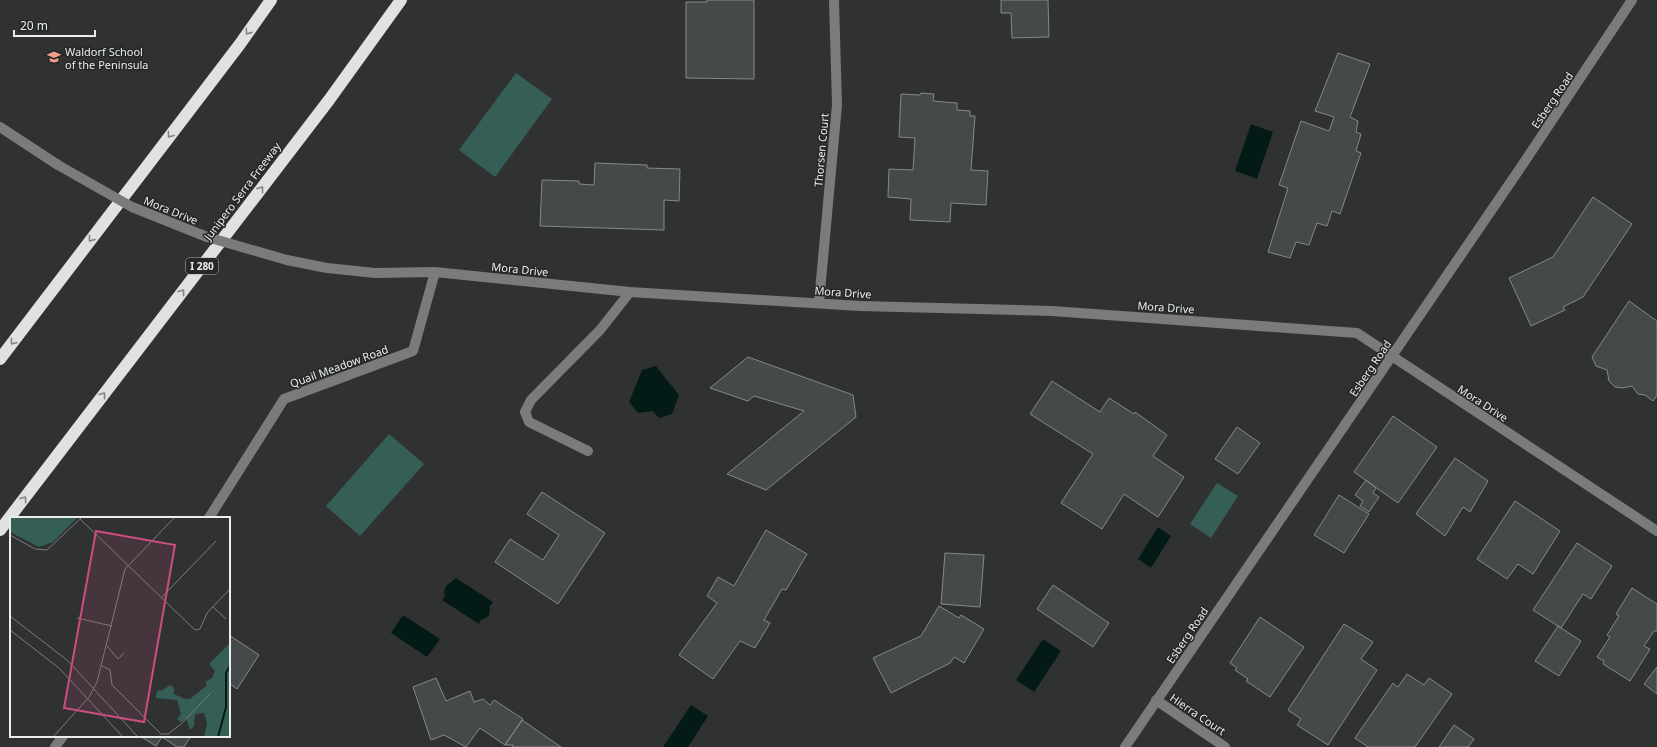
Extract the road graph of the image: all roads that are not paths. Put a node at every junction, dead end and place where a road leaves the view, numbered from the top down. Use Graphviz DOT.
graph roads {
  1 [pos="271,0"];
  2 [pos="401,0"];
  3 [pos="834,0"];
  4 [pos="1632,0"];
  5 [pos="0,127"];
  6 [pos="435,272"];
  7 [pos="630,292"];
  8 [pos="819,302"];
  9 [pos="1392,357"];
  10 [pos="0,359"];
  11 [pos="588,451"];
  12 [pos="210,517"];
  13 [pos="0,530"];
  14 [pos="1657,531"];
  15 [pos="1156,700"];
  16 [pos="62,737"];
  17 [pos="55,747"];
  18 [pos="1125,747"];
  19 [pos="1225,747"];
  1 -- 10 [label="highway, one-way"];
  13 -- 2 [label="highway, Junipero Serra Freeway / I 280, one-way"];
  3 -- 8 [label="street, Thorsen Court"];
  4 -- 9 [label="street, Esberg Road"];
  5 -- 6 [label="street, Mora Drive, bridge"];
  6 -- 7 [label="street, Mora Drive"];
  6 -- 12 [label="street, Quail Meadow Road"];
  7 -- 8 [label="street, Mora Drive"];
  7 -- 11 [label="street"];
  8 -- 9 [label="street, Mora Drive"];
  9 -- 14 [label="street, Mora Drive"];
  9 -- 15 [label="street, Esberg Road"];
  15 -- 18 [label="street, Esberg Road"];
  15 -- 19 [label="street, Hierra Court"];
  16 -- 17 [label="street"];
}
